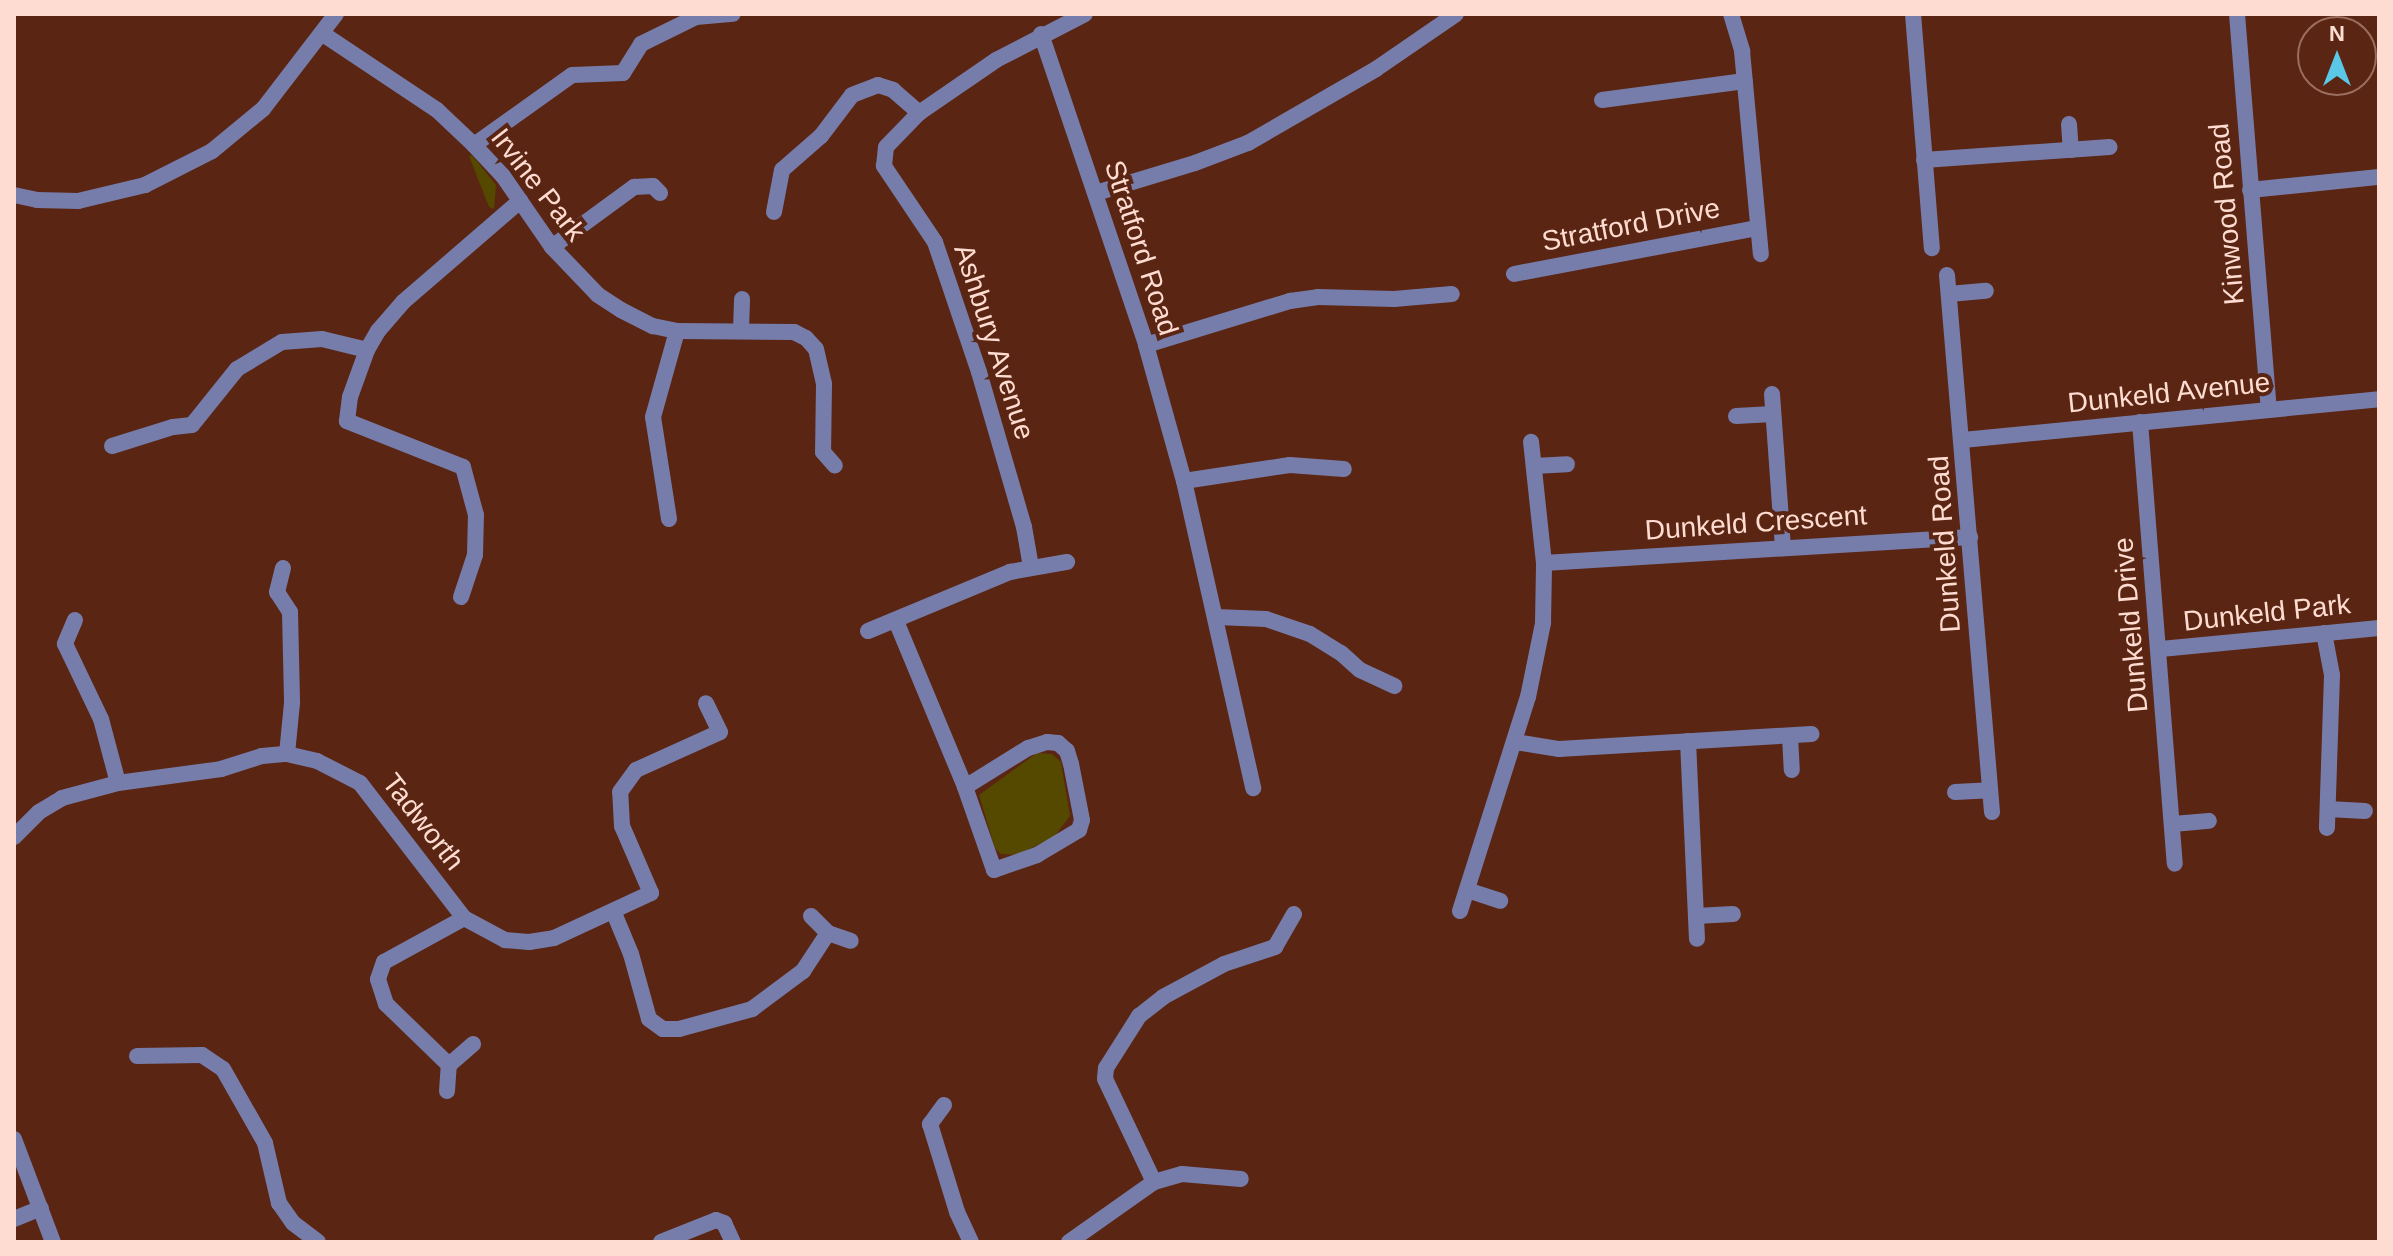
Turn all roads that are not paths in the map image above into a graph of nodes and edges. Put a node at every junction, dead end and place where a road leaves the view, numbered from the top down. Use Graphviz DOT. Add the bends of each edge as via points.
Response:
graph roads {
  1 [pos="336,14"];
  2 [pos="733,14"];
  3 [pos="1085,14"];
  4 [pos="1456,14"];
  5 [pos="1731,14"];
  6 [pos="1913,14"];
  7 [pos="2237,14"];
  8 [pos="323,34"];
  9 [pos="1041,34"];
  10 [pos="1745,81"];
  11 [pos="1602,100"];
  12 [pos="919,113"];
  13 [pos="2069,124"];
  14 [pos="474,145"];
  15 [pos="2110,147"];
  16 [pos="2071,150"];
  17 [pos="1924,160"];
  18 [pos="2379,177"];
  19 [pos="2250,190"];
  20 [pos="660,193"];
  21 [pos="1096,193"];
  22 [pos="14,195"];
  23 [pos="520,201"];
  24 [pos="774,212"];
  25 [pos="1758,228"];
  26 [pos="552,247"];
  27 [pos="1932,248"];
  28 [pos="1761,254"];
  29 [pos="1514,274"];
  30 [pos="1947,275"];
  31 [pos="1986,291"];
  32 [pos="1452,294"];
  33 [pos="1949,294"];
  34 [pos="742,299"];
  35 [pos="741,330"];
  36 [pos="677,331"];
  37 [pos="1146,345"];
  38 [pos="367,350"];
  39 [pos="1772,394"];
  40 [pos="2379,399"];
  41 [pos="2269,409"];
  42 [pos="1773,414"];
  43 [pos="1736,416"];
  44 [pos="2140,422"];
  45 [pos="1963,440"];
  46 [pos="1531,442"];
  47 [pos="112,446"];
  48 [pos="1567,464"];
  49 [pos="835,466"];
  50 [pos="1534,466"];
  51 [pos="1344,469"];
  52 [pos="1184,481"];
  53 [pos="669,519"];
  54 [pos="1970,537"];
  55 [pos="1783,546"];
  56 [pos="1067,562"];
  57 [pos="1544,563"];
  58 [pos="1031,567"];
  59 [pos="283,568"];
  60 [pos="461,597"];
  61 [pos="1216,617"];
  62 [pos="75,620"];
  63 [pos="896,621"];
  64 [pos="2379,628"];
  65 [pos="868,631"];
  66 [pos="2324,633"];
  67 [pos="2161,649"];
  68 [pos="1395,686"];
  69 [pos="706,703"];
  70 [pos="1812,734"];
  71 [pos="1790,736"];
  72 [pos="1688,741"];
  73 [pos="1515,742"];
  74 [pos="287,754"];
  75 [pos="1792,770"];
  76 [pos="118,783"];
  77 [pos="965,787"];
  78 [pos="1253,788"];
  79 [pos="1990,790"];
  80 [pos="1955,792"];
  81 [pos="2328,809"];
  82 [pos="2365,811"];
  83 [pos="1992,812"];
  84 [pos="2209,821"];
  85 [pos="2173,824"];
  86 [pos="2327,828"];
  87 [pos="14,837"];
  88 [pos="2175,864"];
  89 [pos="1467,890"];
  90 [pos="1500,901"];
  91 [pos="1460,911"];
  92 [pos="614,913"];
  93 [pos="1294,914"];
  94 [pos="1733,914"];
  95 [pos="811,916"];
  96 [pos="1696,916"];
  97 [pos="464,918"];
  98 [pos="828,933"];
  99 [pos="1697,939"];
  100 [pos="851,941"];
  101 [pos="473,1044"];
  102 [pos="137,1056"];
  103 [pos="449,1065"];
  104 [pos="447,1091"];
  105 [pos="944,1105"];
  106 [pos="14,1139"];
  107 [pos="1241,1179"];
  108 [pos="1154,1182"];
  109 [pos="41,1208"];
  110 [pos="14,1219"];
  111 [pos="53,1242"];
  112 [pos="318,1242"];
  113 [pos="661,1242"];
  114 [pos="733,1242"];
  115 [pos="971,1242"];
  116 [pos="1069,1242"];
  1 -- 8 [label="street"];
  2 -- 14 [label="street" via="696,17 641,44 623,73 572,75"];
  3 -- 9 [label="street, Ashbury Avenue"];
  4 -- 21 [label="street" via="1376,69 1248,143"];
  5 -- 10 [label="street, Stratford Drive"];
  6 -- 17 [label="street"];
  7 -- 19 [label="street, Kinwood Road"];
  8 -- 14 [label="street, Irvine Park" via="437,110"];
  8 -- 22 [label="street" via="263,109 212,151 145,185 78,201"];
  9 -- 12 [label="street, Ashbury Avenue"];
  9 -- 21 [label="street, Stratford Road"];
  10 -- 11 [label="street"];
  10 -- 25 [label="street, Stratford Drive"];
  12 -- 24 [label="street" via="893,90 878,85 852,95 821,136 782,170"];
  12 -- 58 [label="street, Ashbury Avenue" via="886,147 884,166 935,242 983,386"];
  13 -- 16 [label="street"];
  14 -- 23 [label="street, Irvine Park"];
  15 -- 16 [label="street"];
  16 -- 17 [label="street"];
  17 -- 27 [label="street"];
  18 -- 19 [label="street"];
  19 -- 41 [label="street, Kinwood Road"];
  20 -- 26 [label="street" via="653,186 634,187"];
  21 -- 37 [label="street, Stratford Road"];
  23 -- 26 [label="street, Irvine Park"];
  23 -- 38 [label="street" via="403,302"];
  25 -- 28 [label="street, Stratford Drive"];
  25 -- 29 [label="street, Stratford Drive"];
  26 -- 36 [label="street, Irvine Park" via="598,295 653,326"];
  30 -- 33 [label="street, Dunkeld Road"];
  31 -- 33 [label="street"];
  32 -- 37 [label="street" via="1304,299"];
  33 -- 45 [label="street, Dunkeld Road"];
  34 -- 35 [label="street"];
  35 -- 36 [label="street, Irvine Park"];
  35 -- 49 [label="street, Irvine Park" via="794,332 816,349 824,384 823,452"];
  36 -- 53 [label="street" via="653,417"];
  37 -- 52 [label="street, Stratford Road"];
  38 -- 47 [label="street" via="322,339 282,342 237,369 192,425"];
  38 -- 60 [label="street" via="347,421 463,467 476,515 475,555"];
  39 -- 42 [label="street"];
  40 -- 41 [label="street, Dunkeld Avenue"];
  41 -- 44 [label="street, Dunkeld Avenue"];
  42 -- 43 [label="street"];
  42 -- 55 [label="street"];
  44 -- 45 [label="street, Dunkeld Avenue"];
  44 -- 67 [label="street, Dunkeld Drive"];
  45 -- 54 [label="street, Dunkeld Road"];
  46 -- 50 [label="street"];
  48 -- 50 [label="street"];
  50 -- 57 [label="street"];
  51 -- 52 [label="street" via="1290,465"];
  52 -- 61 [label="street, Stratford Road"];
  54 -- 55 [label="street, Dunkeld Crescent"];
  54 -- 79 [label="street, Dunkeld Road"];
  55 -- 57 [label="street, Dunkeld Crescent"];
  56 -- 58 [label="street"];
  57 -- 73 [label="street" via="1543,623"];
  58 -- 63 [label="street"];
  59 -- 74 [label="street" via="277,592 290,612"];
  61 -- 68 [label="street" via="1266,619 1310,634 1360,670"];
  61 -- 78 [label="street, Stratford Road"];
  62 -- 76 [label="street" via="65,644 101,719"];
  63 -- 65 [label="street"];
  63 -- 77 [label="street"];
  64 -- 66 [label="street, Dunkeld Park"];
  66 -- 67 [label="street, Dunkeld Park"];
  66 -- 81 [label="street" via="2332,675"];
  67 -- 85 [label="street, Dunkeld Drive"];
  69 -- 92 [label="street, Tadworth" via="720,732 636,770 620,792 622,826 651,893"];
  70 -- 71 [label="street"];
  71 -- 72 [label="street"];
  71 -- 75 [label="street"];
  72 -- 73 [label="street" via="1559,749"];
  72 -- 96 [label="street"];
  73 -- 89 [label="street"];
  74 -- 76 [label="street, Tadworth"];
  74 -- 97 [label="street, Tadworth" via="317,761 360,783"];
  76 -- 87 [label="street, Tadworth" via="62,798"];
  77 -- 77 [label="street" via="994,870 1037,855 1079,830 1082,820 1071,764 1058,743 1028,748"];
  79 -- 80 [label="street"];
  79 -- 83 [label="street, Dunkeld Road"];
  81 -- 82 [label="street"];
  81 -- 86 [label="street"];
  84 -- 85 [label="street"];
  85 -- 88 [label="street, Dunkeld Drive"];
  89 -- 90 [label="street"];
  89 -- 91 [label="street"];
  92 -- 97 [label="street, Tadworth" via="554,938 529,942 505,940"];
  92 -- 98 [label="street" via="649,1019 663,1029 752,1009 803,971"];
  93 -- 108 [label="street" via="1275,947 1224,964 1139,1016 1106,1068 1105,1079"];
  94 -- 96 [label="street"];
  95 -- 98 [label="street"];
  96 -- 99 [label="street"];
  97 -- 103 [label="street" via="384,962 378,979 386,1004"];
  98 -- 100 [label="street"];
  101 -- 103 [label="street"];
  102 -- 112 [label="street" via="202,1055 223,1069 265,1143 279,1203 293,1223"];
  103 -- 104 [label="street"];
  105 -- 115 [label="street" via="930,1124"];
  106 -- 109 [label="street"];
  107 -- 108 [label="street" via="1182,1174"];
  108 -- 116 [label="street"];
  109 -- 110 [label="street"];
  109 -- 111 [label="street"];
  113 -- 114 [label="street" via="716,1220 724,1223"];
}
